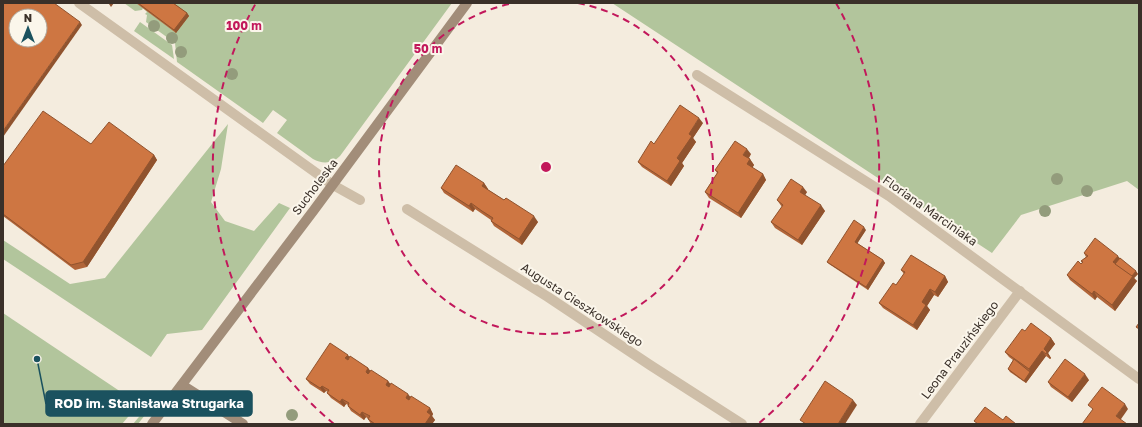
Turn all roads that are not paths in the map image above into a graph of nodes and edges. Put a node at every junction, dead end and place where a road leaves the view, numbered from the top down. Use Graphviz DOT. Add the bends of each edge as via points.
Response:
graph roads {
  1 [pos="80,3"];
  2 [pos="467,3"];
  3 [pos="697,75"];
  4 [pos="333,185"];
  5 [pos="360,200"];
  6 [pos="407,209"];
  7 [pos="1020,291"];
  8 [pos="1139,379"];
  9 [pos="182,385"];
  10 [pos="152,424"];
  11 [pos="243,424"];
  12 [pos="742,424"];
  13 [pos="920,424"];
  1 -- 4 [label="street"];
  2 -- 4 [label="street, Sucholeska"];
  3 -- 7 [label="street, Floriana Marciniaka" via="889,196"];
  4 -- 5 [label="street"];
  4 -- 9 [label="street, Sucholeska"];
  6 -- 12 [label="street, Augusta Cieszkowskiego" via="548,297"];
  7 -- 8 [label="street, Floriana Marciniaka"];
  7 -- 13 [label="street, Leona Prauzińskiego"];
  9 -- 10 [label="street, Sucholeska"];
  9 -- 11 [label="street"];
}
